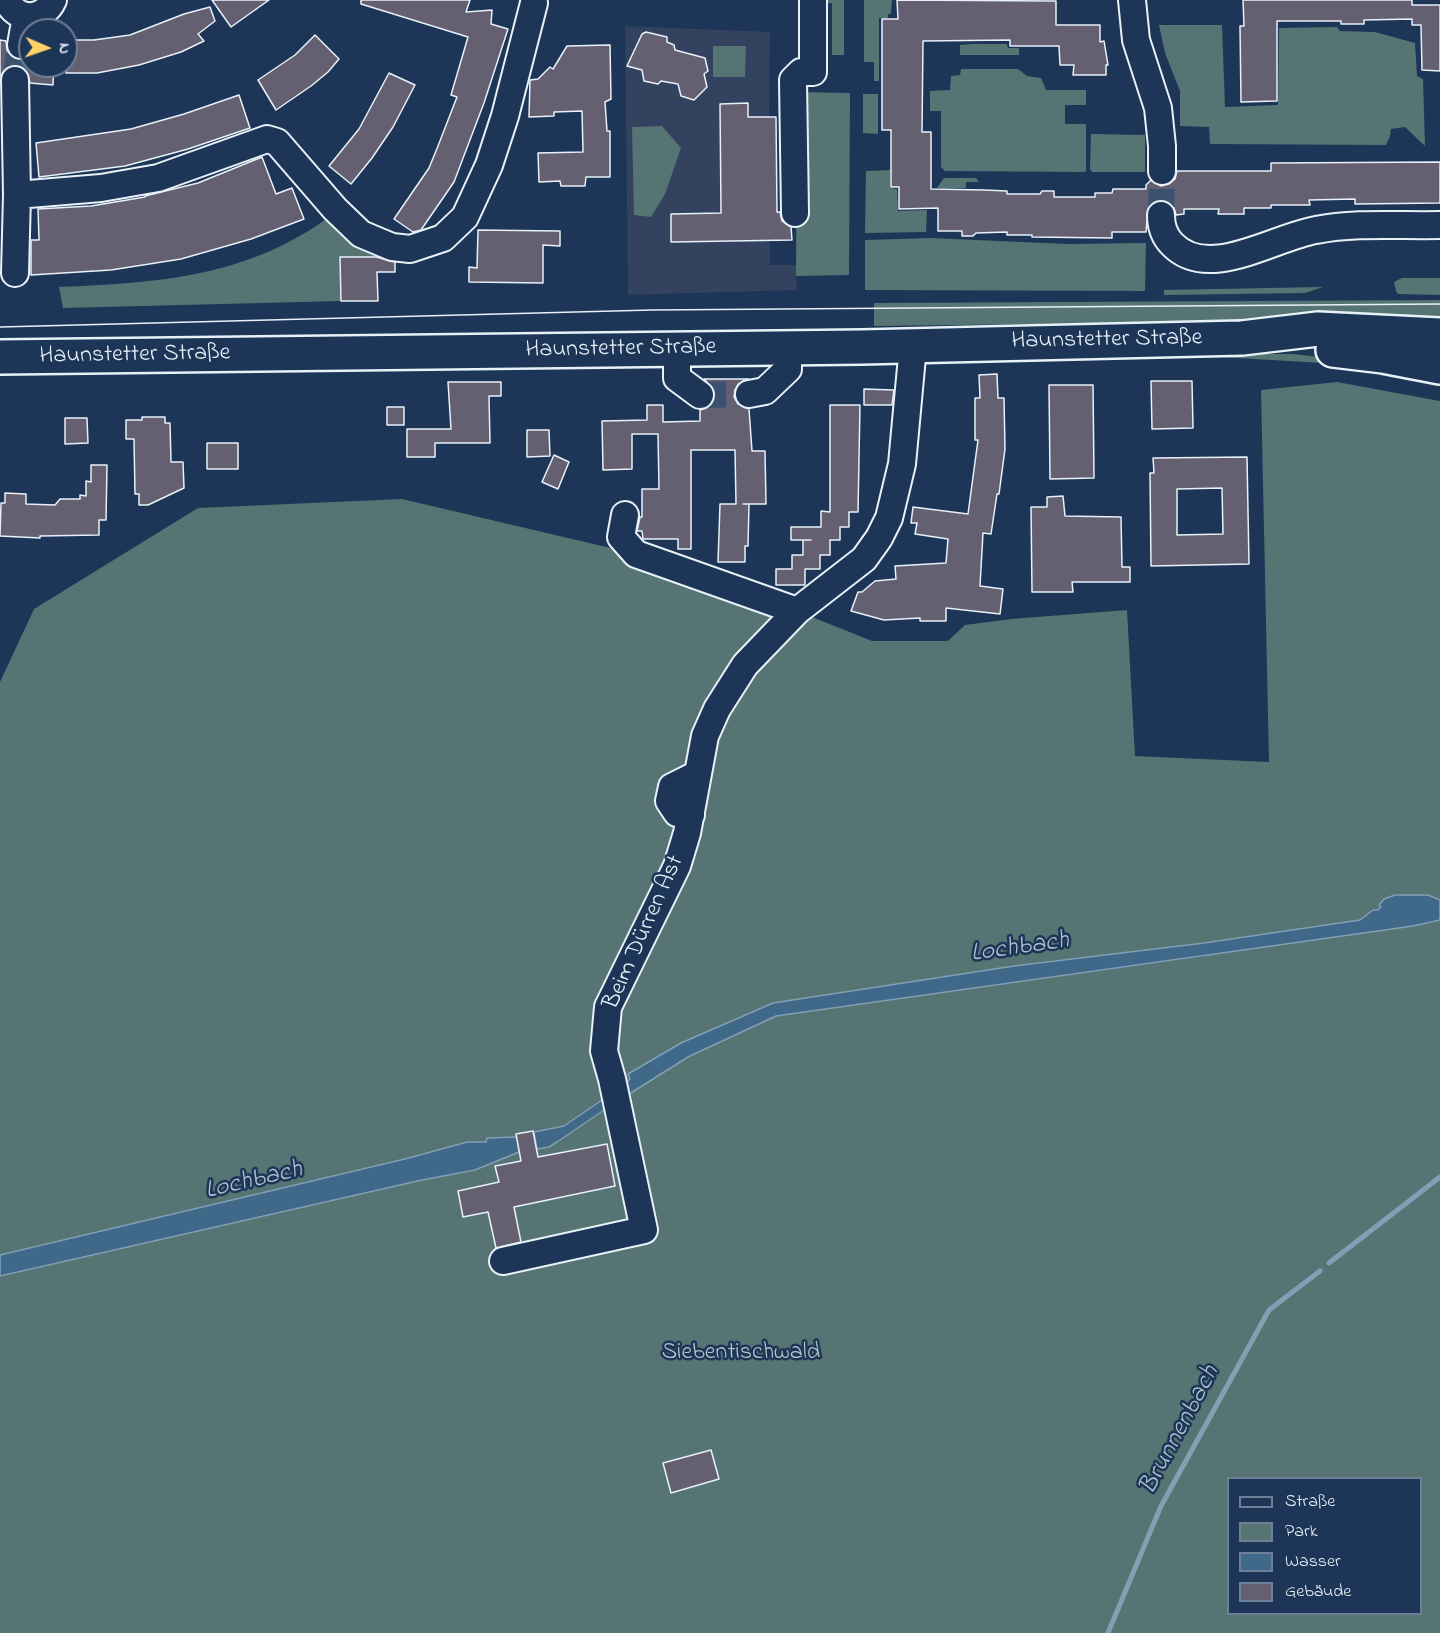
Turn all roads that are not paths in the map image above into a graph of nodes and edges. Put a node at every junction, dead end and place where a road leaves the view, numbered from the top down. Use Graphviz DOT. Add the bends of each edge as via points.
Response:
graph roads {
  1 [pos="52,0"];
  2 [pos="813,0"];
  3 [pos="1132,0"];
  4 [pos="538,1"];
  5 [pos="17,8"];
  6 [pos="15,80"];
  7 [pos="1162,171"];
  8 [pos="17,195"];
  9 [pos="795,213"];
  10 [pos="1161,215"];
  11 [pos="1440,225"];
  12 [pos="15,273"];
  13 [pos="1440,335"];
  14 [pos="1242,338"];
  15 [pos="913,346"];
  16 [pos="677,349"];
  17 [pos="789,349"];
  18 [pos="0,357"];
  19 [pos="1440,367"];
  20 [pos="749,394"];
  21 [pos="700,395"];
  22 [pos="625,515"];
  23 [pos="797,611"];
  24 [pos="503,1261"];
  1 -- 5 [label="street" via="41,14"];
  2 -- 9 [label="street" via="813,72 801,72 793,81"];
  3 -- 7 [label="street" via="1136,40 1158,108"];
  4 -- 8 [label="street" via="489,165 465,217 443,237 410,249 392,248 361,234 277,142 267,139 158,178 102,188"];
  6 -- 8 [label="street"];
  8 -- 12 [label="street"];
  10 -- 11 [label="street" via="1161,225 1179,252 1202,258 1228,257 1315,230"];
  13 -- 14 [label="main road, Haunstetter Straße" via="1318,329"];
  14 -- 15 [label="main road, Haunstetter Straße"];
  14 -- 19 [label="main road, Haunstetter Straße"];
  15 -- 17 [label="main road, Haunstetter Straße"];
  15 -- 23 [label="street, Beim Dürren Ast" via="902,464 889,518 864,559"];
  16 -- 17 [label="main road, Haunstetter Straße"];
  16 -- 18 [label="main road, Haunstetter Straße"];
  16 -- 21 [label="street" via="677,378"];
  17 -- 20 [label="street" via="788,369 765,391"];
  22 -- 23 [label="street" via="621,537 636,554"];
  23 -- 24 [label="street, Beim Dürren Ast" via="745,665 717,709 705,736 677,866 608,1007 604,1051 644,1230"];
}
